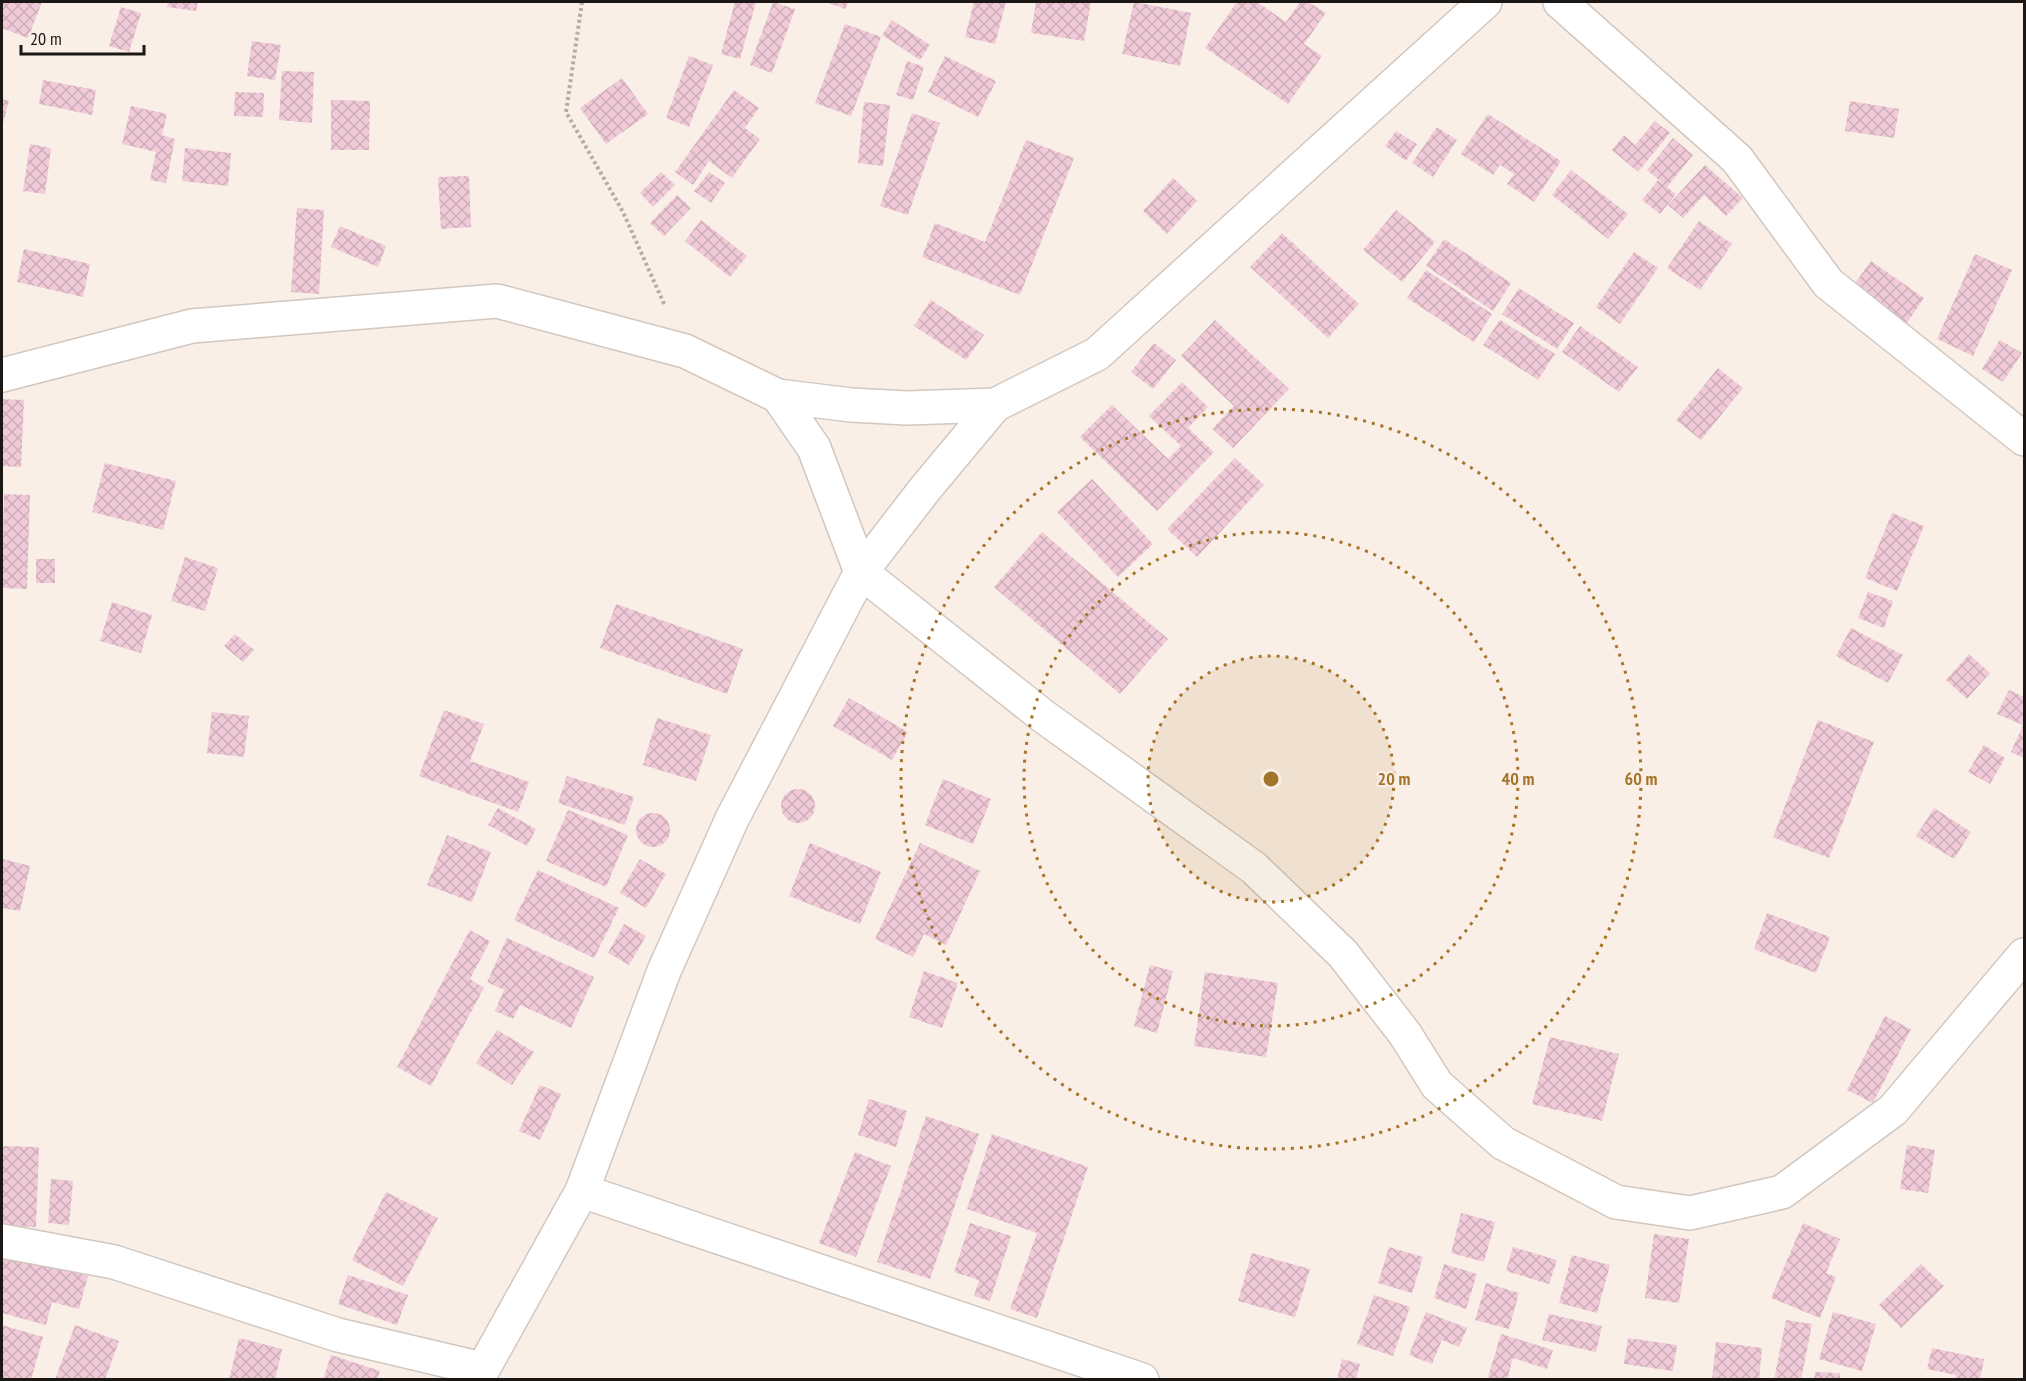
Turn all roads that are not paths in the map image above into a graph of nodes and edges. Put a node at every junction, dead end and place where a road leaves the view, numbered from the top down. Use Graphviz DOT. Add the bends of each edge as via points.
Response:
graph roads {
  1 [pos="1485,2"];
  2 [pos="1560,2"];
  3 [pos="2,375"];
  4 [pos="778,396"];
  5 [pos="995,405"];
  6 [pos="2025,439"];
  7 [pos="861,572"];
  8 [pos="2025,955"];
  9 [pos="582,1191"];
  10 [pos="2,1241"];
  11 [pos="479,1374"];
  12 [pos="1142,1380"];
  1 -- 5 [label="street" via="1096,354"];
  2 -- 6 [label="street" via="1737,159 1828,283"];
  3 -- 4 [label="street" via="192,326 497,301 685,351"];
  4 -- 5 [label="street" via="907,408"];
  4 -- 7 [label="street" via="814,448"];
  5 -- 7 [label="street"];
  7 -- 8 [label="street" via="1043,716 1254,868 1343,954 1405,1034 1437,1085 1503,1143 1616,1202 1690,1213 1782,1192 1893,1110"];
  7 -- 9 [label="street" via="732,819 664,970"];
  9 -- 11 [label="street"];
  9 -- 12 [label="street"];
  10 -- 11 [label="street" via="114,1262 338,1335"];
}
